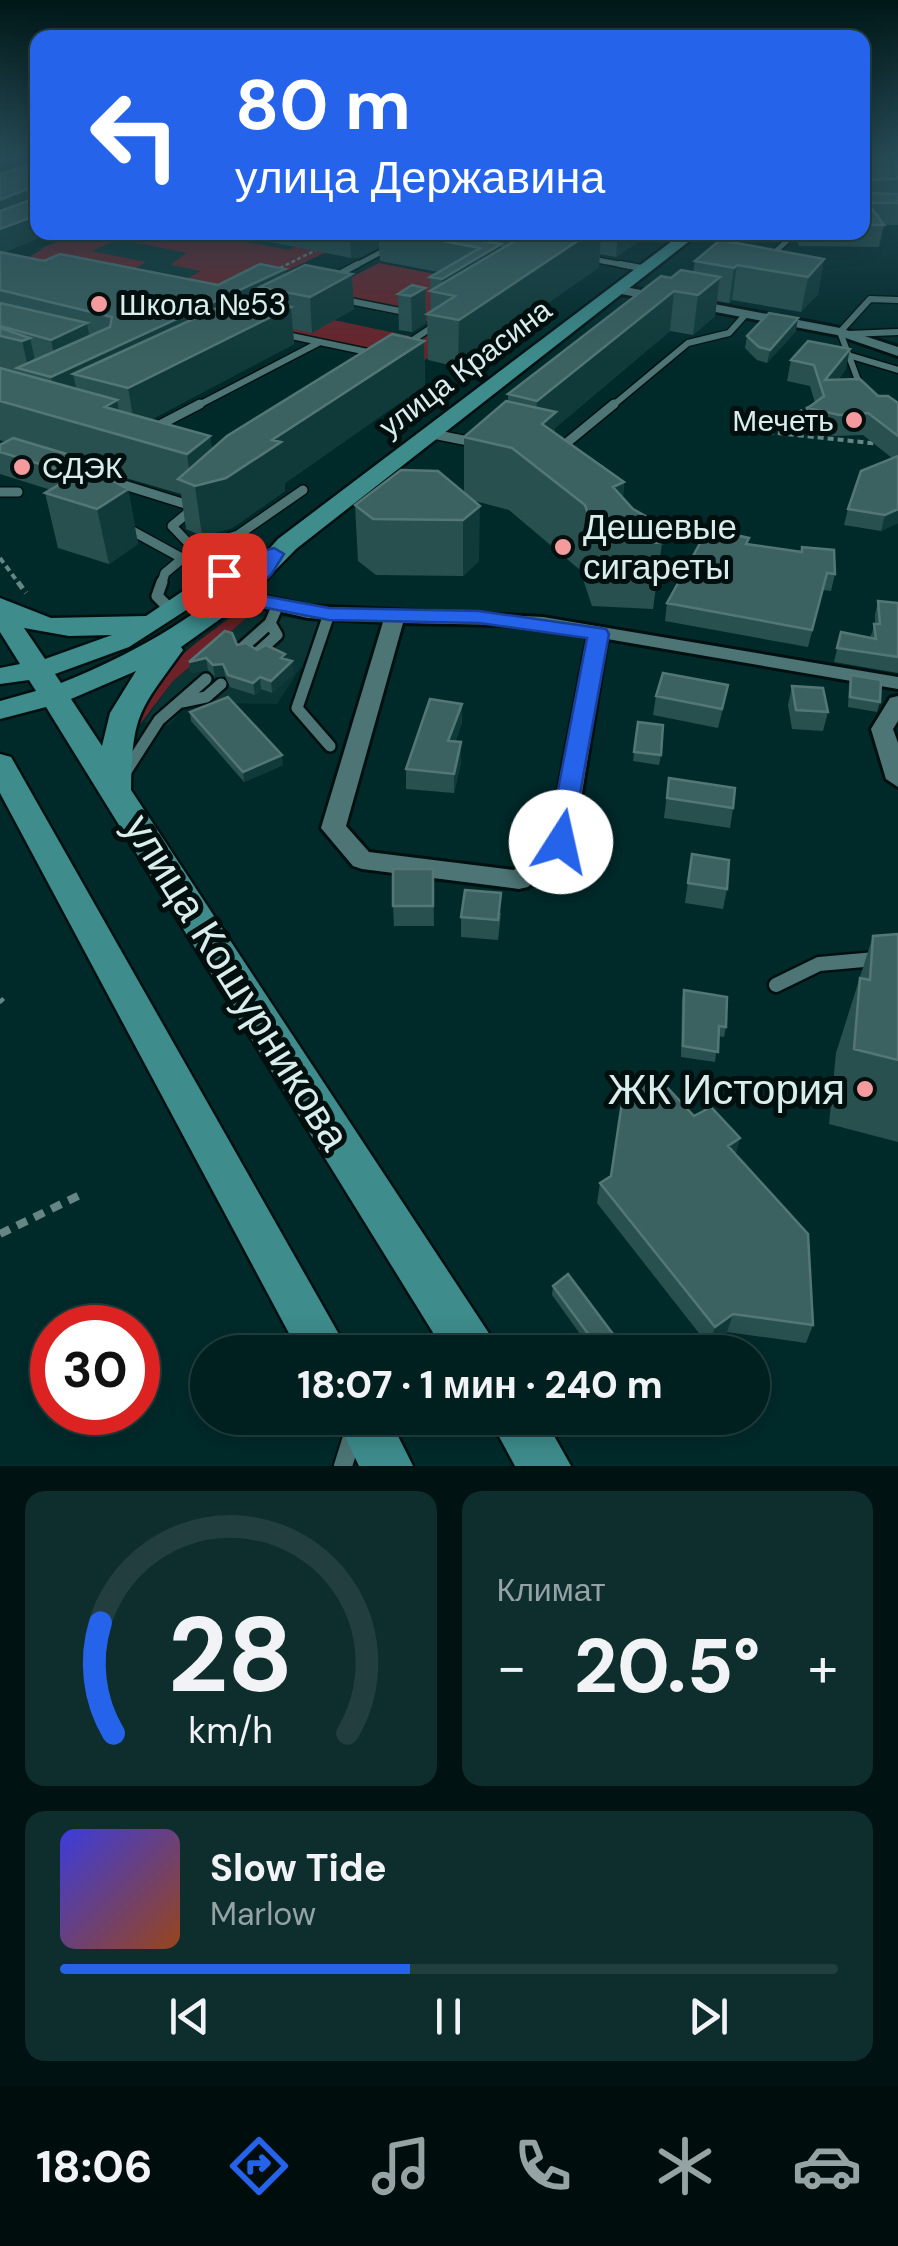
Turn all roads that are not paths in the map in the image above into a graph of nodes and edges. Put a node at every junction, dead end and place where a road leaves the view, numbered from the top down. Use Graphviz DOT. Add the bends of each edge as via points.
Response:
graph roads {
  1 [pos="404,240"];
  2 [pos="684,240"];
  3 [pos="785,240"];
  4 [pos="388,248"];
  5 [pos="407,252"];
  6 [pos="575,256"];
  7 [pos="765,262"];
  8 [pos="647,269"];
  9 [pos="322,283"];
  10 [pos="620,290"];
  11 [pos="324,296"];
  12 [pos="898,300"];
  13 [pos="746,314"];
  14 [pos="263,330"];
  15 [pos="898,332"];
  16 [pos="844,333"];
  17 [pos="320,342"];
  18 [pos="898,352"];
  19 [pos="848,355"];
  20 [pos="388,356"];
  21 [pos="371,366"];
  22 [pos="898,370"];
  23 [pos="875,402"];
  24 [pos="433,434"];
  25 [pos="155,441"];
  26 [pos="491,446"];
  27 [pos="550,457"];
  28 [pos="89,474"];
  29 [pos="303,490"];
  30 [pos="0,492"];
  31 [pos="18,492"];
  32 [pos="210,495"];
  33 [pos="195,507"];
  34 [pos="120,525"];
  35 [pos="194,549"];
  36 [pos="274,554"];
  37 [pos="180,557"];
  38 [pos="232,596"];
  39 [pos="0,609"];
  40 [pos="329,614"];
  41 [pos="273,615"];
  42 [pos="395,616"];
  43 [pos="173,620"];
  44 [pos="598,634"];
  45 [pos="242,648"];
  46 [pos="256,653"];
  47 [pos="0,676"];
  48 [pos="206,679"];
  49 [pos="898,683"];
  50 [pos="48,684"];
  51 [pos="221,684"];
  52 [pos="178,702"];
  53 [pos="898,703"];
  54 [pos="0,710"];
  55 [pos="330,746"];
  56 [pos="0,764"];
  57 [pos="898,779"];
  58 [pos="115,790"];
  59 [pos="0,809"];
  60 [pos="41,833"];
  61 [pos="898,957"];
  62 [pos="776,985"];
  63 [pos="316,1335"];
  64 [pos="462,1335"];
  65 [pos="354,1435"];
  66 [pos="370,1435"];
  67 [pos="525,1435"];
  68 [pos="343,1466"];
  69 [pos="387,1466"];
  70 [pos="545,1466"];
  1 -- 4 [label="lane"];
  2 -- 8 [label="main road, улица Красина"];
  3 -- 7 [label="lane"];
  4 -- 5 [label="lane"];
  4 -- 9 [label="lane"];
  6 -- 8 [label="lane"];
  8 -- 10 [label="main road, улица Красина"];
  10 -- 13 [label="street"];
  10 -- 24 [label="main road, улица Красина"];
  11 -- 20 [label="lane" via="444,320"];
  12 -- 16 [label="lane" via="870,299"];
  13 -- 16 [label="street"];
  13 -- 27 [label="lane" via="729,333 688,343"];
  14 -- 17 [label="lane"];
  15 -- 16 [label="lane"];
  16 -- 18 [label="street"];
  16 -- 19 [label="lane"];
  17 -- 20 [label="lane"];
  17 -- 25 [label="lane" via="138,436"];
  19 -- 22 [label="lane"];
  19 -- 23 [label="lane" via="864,394"];
  20 -- 21 [label="lane"];
  24 -- 26 [label="lane"];
  24 -- 36 [label="main road, улица Красина"];
  28 -- 33 [label="lane"];
  29 -- 35 [label="lane" via="244,533"];
  30 -- 31 [label="lane"];
  32 -- 33 [label="lane"];
  33 -- 35 [label="lane" via="172,526"];
  34 -- 37 [label="lane"];
  35 -- 37 [label="lane"];
  36 -- 38 [label="main road, улица Красина"];
  36 -- 43 [label="main road, улица Красина" via="244,562"];
  37 -- 43 [label="lane" via="157,596"];
  38 -- 41 [label="street"];
  38 -- 43 [label="main road, улица Красина"];
  39 -- 43 [label="main road" via="63,628"];
  39 -- 50 [label="main road, улица Кошурникова"];
  40 -- 41 [label="street"];
  40 -- 42 [label="street"];
  40 -- 55 [label="lane" via="297,708"];
  41 -- 45 [label="lane"];
  41 -- 46 [label="lane" via="277,634"];
  42 -- 44 [label="street" via="479,617"];
  42 -- 44 [label="street" via="333,828 362,860 519,880 561,842"];
  43 -- 50 [label="main road, улица Красина" via="133,662"];
  43 -- 58 [label="main road" via="116,733"];
  44 -- 49 [label="street"];
  47 -- 50 [label="main road"];
  48 -- 52 [label="lane"];
  50 -- 54 [label="main road"];
  50 -- 58 [label="main road, улица Кошурникова"];
  51 -- 52 [label="lane" via="206,697"];
  52 -- 58 [label="lane"];
  53 -- 57 [label="street" via="882,729"];
  56 -- 60 [label="main road"];
  58 -- 64 [label="main road, улица Кошурникова"];
  59 -- 60 [label="main road"];
  60 -- 63 [label="main road"];
  61 -- 62 [label="lane" via="818,963"];
  65 -- 68 [label="lane"];
  66 -- 69 [label="main road"];
  67 -- 70 [label="main road"];
}
